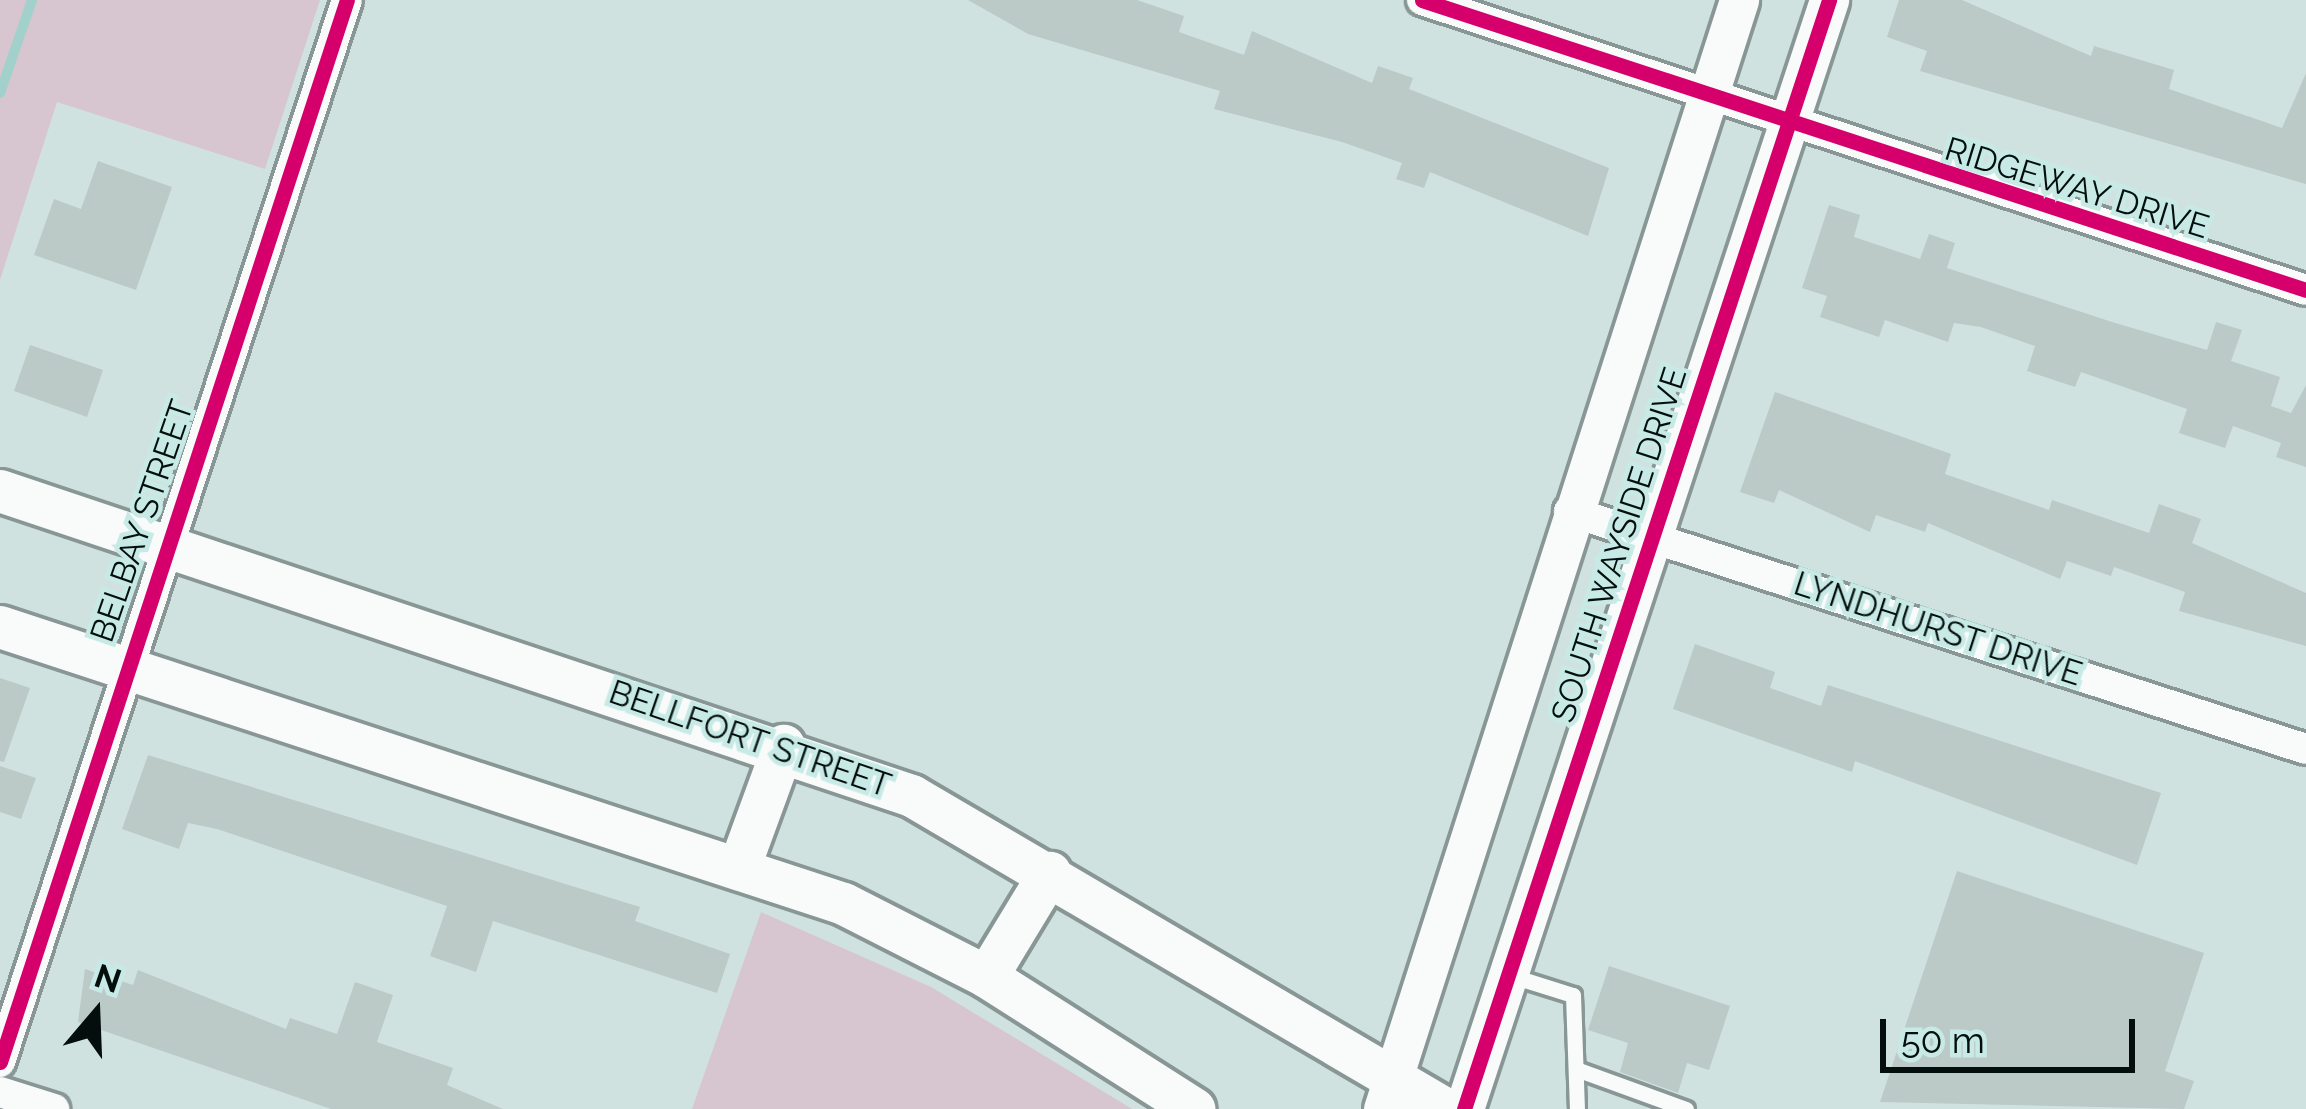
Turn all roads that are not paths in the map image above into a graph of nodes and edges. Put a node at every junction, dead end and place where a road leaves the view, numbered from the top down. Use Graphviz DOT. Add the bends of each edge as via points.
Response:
graph roads {
  1 [pos="346,0"];
  2 [pos="1423,0"];
  3 [pos="1739,0"];
  4 [pos="1829,0"];
  5 [pos="1706,100"];
  6 [pos="1788,128"];
  7 [pos="2306,290"];
  8 [pos="0,491"];
  9 [pos="1569,512"];
  10 [pos="1653,536"];
  11 [pos="166,546"];
  12 [pos="0,627"];
  13 [pos="124,667"];
  14 [pos="784,746"];
  15 [pos="2306,749"];
  16 [pos="740,866"];
  17 [pos="1050,873"];
  18 [pos="1509,975"];
  19 [pos="987,977"];
  20 [pos="0,1062"];
  21 [pos="1576,1069"];
  22 [pos="1389,1090"];
  23 [pos="0,1092"];
  24 [pos="54,1109"];
  25 [pos="1193,1109"];
  26 [pos="1445,1109"];
  27 [pos="1465,1109"];
  28 [pos="1577,1109"];
  29 [pos="1686,1109"];
  1 -- 11 [label="street, BELBAY STREET"];
  2 -- 5 [label="street, RIDGEWAY DRIVE"];
  3 -- 5 [label="street, SOUTH WAYSIDE DRIVE"];
  4 -- 6 [label="street, SOUTH WAYSIDE DRIVE"];
  5 -- 6 [label="street, RIDGEWAY DRIVE"];
  5 -- 9 [label="street, SOUTH WAYSIDE DRIVE"];
  6 -- 7 [label="street, RIDGEWAY DRIVE"];
  6 -- 10 [label="street, SOUTH WAYSIDE DRIVE"];
  8 -- 11 [label="main road, BELLFORT STREET"];
  9 -- 10 [label="street, LYNDHURST DRIVE"];
  9 -- 22 [label="street, SOUTH WAYSIDE DRIVE"];
  10 -- 15 [label="street, LYNDHURST DRIVE"];
  10 -- 18 [label="street, SOUTH WAYSIDE DRIVE"];
  11 -- 13 [label="street, BELBAY STREET"];
  11 -- 14 [label="main road, BELLFORT STREET"];
  12 -- 13 [label="main road"];
  13 -- 16 [label="main road"];
  13 -- 20 [label="street, BELBAY STREET"];
  14 -- 16 [label="main road"];
  14 -- 17 [label="main road, BELLFORT STREET" via="912,796"];
  16 -- 19 [label="main road"];
  17 -- 19 [label="main road"];
  17 -- 22 [label="main road, BELLFORT STREET"];
  18 -- 21 [label="lane" via="1574,995"];
  18 -- 27 [label="street, SOUTH WAYSIDE DRIVE"];
  19 -- 25 [label="main road"];
  21 -- 28 [label="lane"];
  21 -- 29 [label="lane"];
  22 -- 26 [label="main road, BELLFORT STREET"];
  23 -- 24 [label="street"];
}
